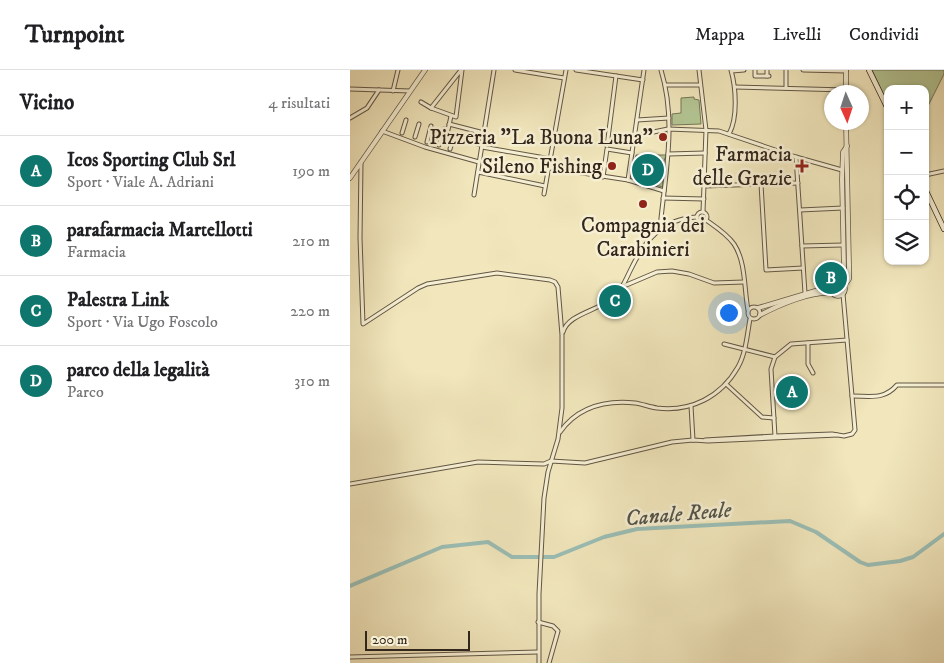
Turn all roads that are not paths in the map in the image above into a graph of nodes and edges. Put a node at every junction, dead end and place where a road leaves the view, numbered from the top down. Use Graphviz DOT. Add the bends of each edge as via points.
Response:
graph roads {
  1 [pos="398,70"];
  2 [pos="425,70"];
  3 [pos="462,70"];
  4 [pos="494,70"];
  5 [pos="515,70"];
  6 [pos="544,70"];
  7 [pos="566,70"];
  8 [pos="576,70"];
  9 [pos="644,70"];
  10 [pos="661,70"];
  11 [pos="699,70"];
  12 [pos="732,70"];
  13 [pos="744,70"];
  14 [pos="755,70"];
  15 [pos="767,70"];
  16 [pos="786,70"];
  17 [pos="803,70"];
  18 [pos="846,70"];
  19 [pos="869,70"];
  20 [pos="525,71"];
  21 [pos="543,75"];
  22 [pos="616,76"];
  23 [pos="564,78"];
  24 [pos="643,80"];
  25 [pos="665,85"];
  26 [pos="700,85"];
  27 [pos="846,85"];
  28 [pos="735,87"];
  29 [pos="786,88"];
  30 [pos="350,89"];
  31 [pos="379,90"];
  32 [pos="393,90"];
  33 [pos="824,90"];
  34 [pos="410,91"];
  35 [pos="884,101"];
  36 [pos="422,102"];
  37 [pos="431,108"];
  38 [pos="451,116"];
  39 [pos="350,118"];
  40 [pos="669,118"];
  41 [pos="406,120"];
  42 [pos="637,120"];
  43 [pos="419,124"];
  44 [pos="449,124"];
  45 [pos="431,126"];
  46 [pos="668,129"];
  47 [pos="706,130"];
  48 [pos="846,130"];
  49 [pos="382,131"];
  50 [pos="402,133"];
  51 [pos="484,133"];
  52 [pos="729,134"];
  53 [pos="634,136"];
  54 [pos="415,137"];
  55 [pos="427,142"];
  56 [pos="439,145"];
  57 [pos="482,146"];
  58 [pos="607,146"];
  59 [pos="847,146"];
  60 [pos="450,149"];
  61 [pos="632,153"];
  62 [pos="668,154"];
  63 [pos="705,154"];
  64 [pos="796,157"];
  65 [pos="551,159"];
  66 [pos="361,161"];
  67 [pos="479,162"];
  68 [pos="549,168"];
  69 [pos="842,170"];
  70 [pos="944,171"];
  71 [pos="478,172"];
  72 [pos="929,174"];
  73 [pos="351,176"];
  74 [pos="603,177"];
  75 [pos="628,180"];
  76 [pos="798,183"];
  77 [pos="761,184"];
  78 [pos="546,186"];
  79 [pos="704,186"];
  80 [pos="664,191"];
  81 [pos="544,194"];
  82 [pos="474,195"];
  83 [pos="929,197"];
  84 [pos="663,198"];
  85 [pos="704,199"];
  86 [pos="843,208"];
  87 [pos="800,210"];
  88 [pos="703,212"];
  89 [pos="697,217"];
  90 [pos="706,220"];
  91 [pos="660,229"];
  92 [pos="944,229"];
  93 [pos="844,245"];
  94 [pos="802,246"];
  95 [pos="803,268"];
  96 [pos="744,282"];
  97 [pos="837,282"];
  98 [pos="624,286"];
  99 [pos="832,286"];
  100 [pos="844,286"];
  101 [pos="805,293"];
  102 [pos="832,293"];
  103 [pos="842,294"];
  104 [pos="758,308"];
  105 [pos="748,310"];
  106 [pos="760,315"];
  107 [pos="750,319"];
  108 [pos="562,335"];
  109 [pos="848,340"];
  110 [pos="808,343"];
  111 [pos="724,344"];
  112 [pos="744,349"];
  113 [pos="775,357"];
  114 [pos="813,373"];
  115 [pos="726,384"];
  116 [pos="944,385"];
  117 [pos="852,396"];
  118 [pos="691,406"];
  119 [pos="774,418"];
  120 [pos="559,433"];
  121 [pos="837,435"];
  122 [pos="775,436"];
  123 [pos="693,440"];
  124 [pos="704,440"];
  125 [pos="551,462"];
  126 [pos="350,484"];
  127 [pos="538,622"];
  128 [pos="538,652"];
  129 [pos="350,657"];
  130 [pos="539,663"];
  131 [pos="549,663"];
  1 -- 32 [label="street"];
  2 -- 34 [label="street"];
  3 -- 37 [label="street"];
  3 -- 38 [label="street" via="456,117"];
  4 -- 51 [label="street"];
  5 -- 20 [label="street"];
  6 -- 21 [label="street"];
  7 -- 23 [label="street"];
  8 -- 22 [label="street"];
  9 -- 24 [label="street"];
  10 -- 25 [label="street"];
  11 -- 26 [label="street"];
  12 -- 13 [label="street"];
  12 -- 28 [label="street"];
  14 -- 15 [label="street" via="755,76 768,76"];
  16 -- 29 [label="street"];
  17 -- 18 [label="street"];
  18 -- 27 [label="street"];
  19 -- 35 [label="main road"];
  20 -- 21 [label="street"];
  21 -- 23 [label="street"];
  22 -- 24 [label="street"];
  22 -- 58 [label="street"];
  23 -- 65 [label="street"];
  24 -- 42 [label="street"];
  25 -- 26 [label="street"];
  25 -- 40 [label="street"];
  26 -- 47 [label="street"];
  28 -- 29 [label="street"];
  28 -- 52 [label="street" via="733,127"];
  29 -- 33 [label="street"];
  30 -- 31 [label="street"];
  31 -- 32 [label="street"];
  31 -- 39 [label="street" via="367,108"];
  32 -- 34 [label="street"];
  34 -- 49 [label="street"];
  36 -- 37 [label="street"];
  37 -- 38 [label="street"];
  38 -- 44 [label="street"];
  40 -- 42 [label="street"];
  40 -- 46 [label="street"];
  41 -- 50 [label="street"];
  42 -- 53 [label="street"];
  43 -- 54 [label="street"];
  44 -- 51 [label="street"];
  44 -- 56 [label="street"];
  45 -- 55 [label="street"];
  46 -- 47 [label="street"];
  46 -- 53 [label="street"];
  46 -- 62 [label="street"];
  47 -- 52 [label="street"];
  47 -- 63 [label="street"];
  48 -- 59 [label="street"];
  49 -- 66 [label="street"];
  49 -- 67 [label="street"];
  51 -- 57 [label="street"];
  52 -- 64 [label="street"];
  53 -- 61 [label="street"];
  57 -- 60 [label="street" via="453,138"];
  57 -- 65 [label="street"];
  57 -- 67 [label="street"];
  59 -- 69 [label="street" via="843,152"];
  59 -- 100 [label="street" via="849,278"];
  61 -- 74 [label="street" via="607,149"];
  61 -- 75 [label="street"];
  62 -- 63 [label="street"];
  62 -- 80 [label="street"];
  63 -- 79 [label="street"];
  64 -- 69 [label="street"];
  64 -- 76 [label="street"];
  65 -- 68 [label="street"];
  66 -- 73 [label="street"];
  66 -- 108 [label="street" via="363,324 427,284 497,273 555,282"];
  67 -- 71 [label="street"];
  68 -- 74 [label="street"];
  68 -- 78 [label="street"];
  69 -- 86 [label="street"];
  70 -- 72 [label="street"];
  71 -- 78 [label="street"];
  71 -- 82 [label="street"];
  74 -- 75 [label="street"];
  75 -- 80 [label="street"];
  76 -- 77 [label="street"];
  76 -- 87 [label="street"];
  77 -- 79 [label="street"];
  77 -- 95 [label="street" via="766,270"];
  78 -- 81 [label="street"];
  79 -- 85 [label="street"];
  80 -- 84 [label="street"];
  83 -- 92 [label="main road"];
  84 -- 85 [label="street"];
  84 -- 91 [label="street"];
  85 -- 88 [label="street"];
  86 -- 87 [label="street"];
  86 -- 93 [label="street"];
  87 -- 94 [label="street"];
  88 -- 89 [label="street"];
  88 -- 90 [label="street"];
  89 -- 90 [label="street" via="700,222"];
  89 -- 91 [label="street" via="677,220"];
  90 -- 96 [label="street" via="734,244 742,263"];
  91 -- 98 [label="street" via="641,251"];
  93 -- 94 [label="street"];
  93 -- 97 [label="street" via="844,270"];
  94 -- 95 [label="street"];
  95 -- 101 [label="street"];
  96 -- 98 [label="street" via="714,283 672,271 658,272"];
  96 -- 105 [label="street"];
  97 -- 99 [label="street"];
  97 -- 100 [label="street"];
  98 -- 108 [label="street" via="600,308 571,320 564,326"];
  99 -- 101 [label="street"];
  99 -- 102 [label="street"];
  100 -- 103 [label="street"];
  101 -- 104 [label="street"];
  102 -- 103 [label="street" via="836,296"];
  102 -- 106 [label="street" via="824,292 776,306"];
  103 -- 109 [label="street"];
  104 -- 105 [label="street"];
  104 -- 106 [label="street"];
  105 -- 107 [label="street"];
  106 -- 107 [label="street" via="755,320"];
  107 -- 112 [label="street"];
  108 -- 120 [label="street"];
  109 -- 110 [label="street"];
  109 -- 117 [label="street"];
  110 -- 113 [label="street" via="791,344"];
  110 -- 114 [label="street" via="808,364"];
  111 -- 112 [label="street"];
  112 -- 113 [label="street"];
  112 -- 115 [label="street"];
  113 -- 119 [label="street" via="771,369"];
  115 -- 118 [label="street" via="714,395"];
  115 -- 119 [label="street" via="762,417"];
  116 -- 117 [label="street" via="897,385 890,393 880,396"];
  117 -- 121 [label="street" via="855,430 852,434"];
  118 -- 120 [label="street" via="671,409 609,403 580,412 568,420"];
  118 -- 123 [label="street"];
  119 -- 122 [label="street"];
  120 -- 125 [label="street"];
  121 -- 122 [label="street"];
  121 -- 124 [label="street"];
  122 -- 124 [label="street"];
  123 -- 124 [label="street"];
  123 -- 125 [label="street" via="672,442 592,462"];
  125 -- 126 [label="street" via="478,462"];
  125 -- 127 [label="street" via="544,498"];
  127 -- 128 [label="street"];
  127 -- 131 [label="street" via="553,626 558,631"];
  128 -- 129 [label="street"];
  128 -- 130 [label="street"];
}
